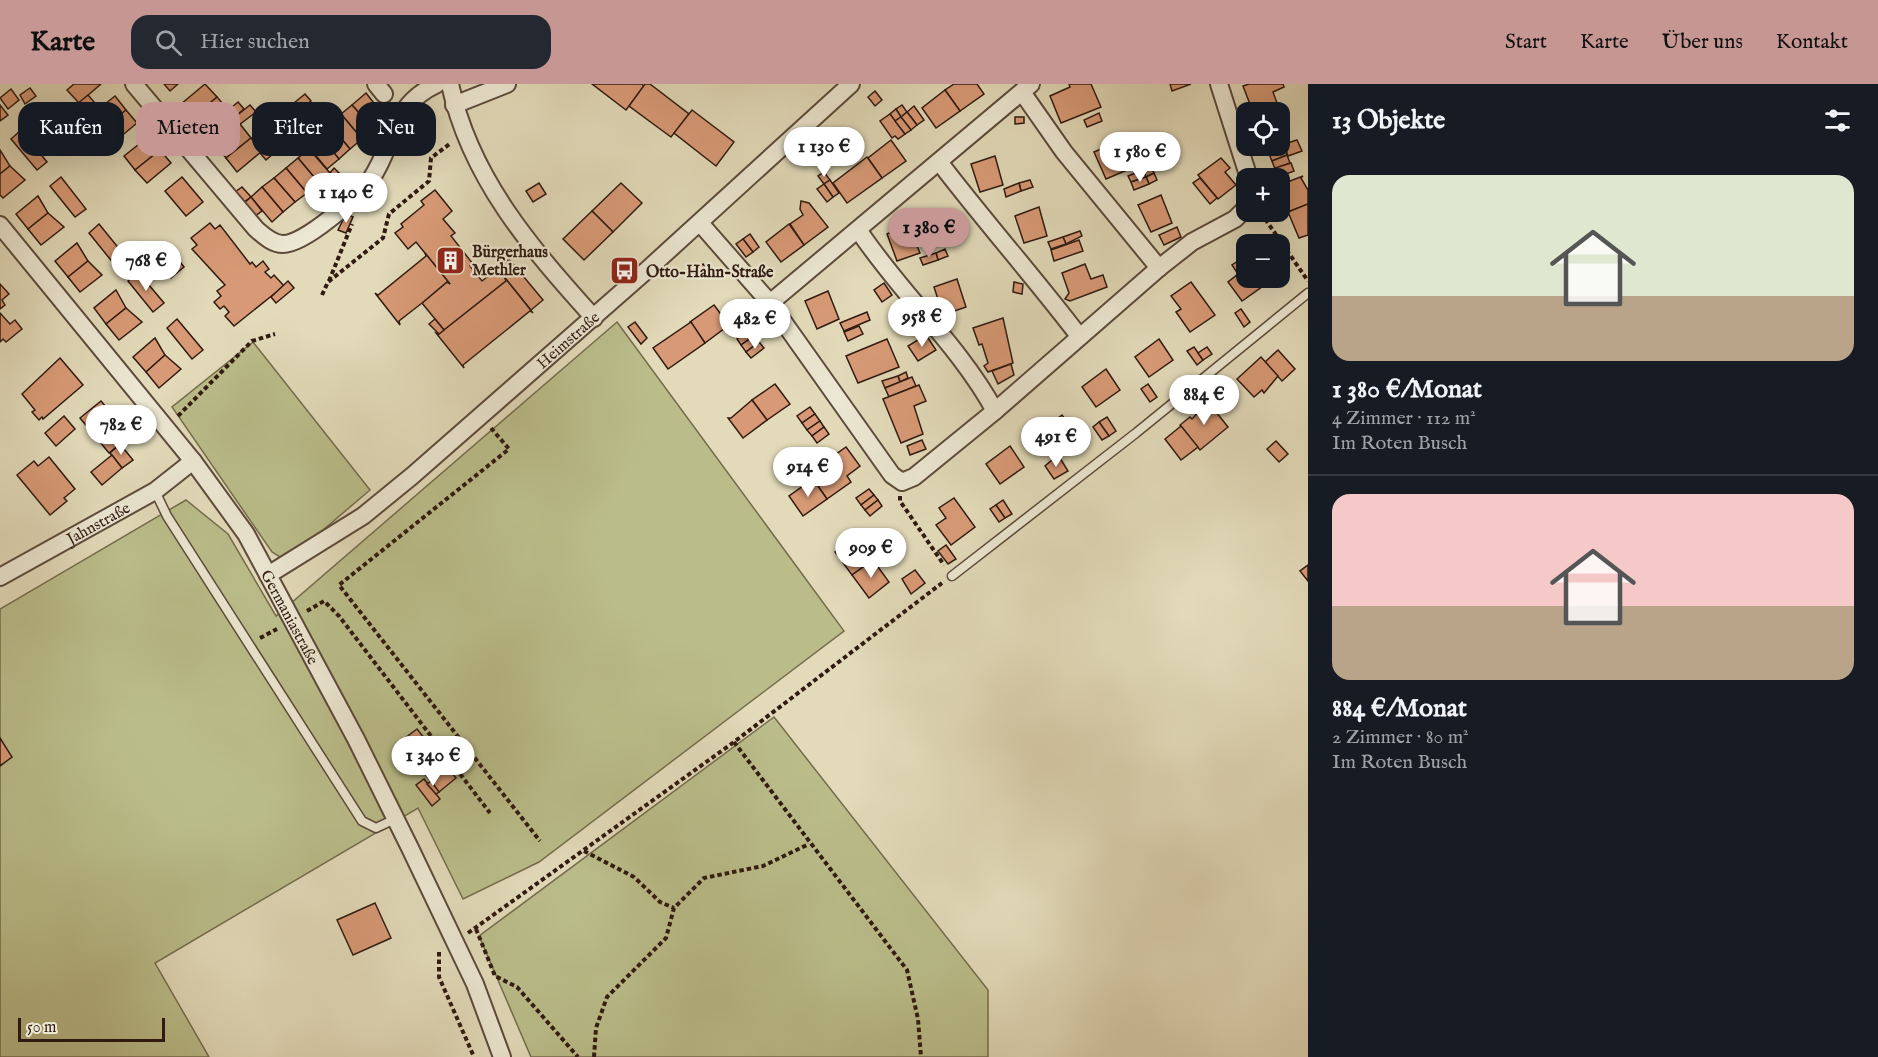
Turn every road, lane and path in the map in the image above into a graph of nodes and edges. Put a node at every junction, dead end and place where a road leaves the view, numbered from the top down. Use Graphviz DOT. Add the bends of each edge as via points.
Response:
graph roads {
  1 [pos="134,84"];
  2 [pos="437,84"];
  3 [pos="450,84"];
  4 [pos="507,84"];
  5 [pos="851,84"];
  6 [pos="1219,84"];
  7 [pos="1026,88"];
  8 [pos="454,105"];
  9 [pos="464,134"];
  10 [pos="940,163"];
  11 [pos="1247,168"];
  12 [pos="358,194"];
  13 [pos="1236,218"];
  14 [pos="1266,222"];
  15 [pos="700,223"];
  16 [pos="0,225"];
  17 [pos="859,231"];
  18 [pos="1159,268"];
  19 [pos="1308,281"];
  20 [pos="328,282"];
  21 [pos="1308,292"];
  22 [pos="322,296"];
  23 [pos="770,303"];
  24 [pos="594,318"];
  25 [pos="275,334"];
  26 [pos="1079,336"];
  27 [pos="995,411"];
  28 [pos="481,416"];
  29 [pos="164,428"];
  30 [pos="193,461"];
  31 [pos="902,482"];
  32 [pos="155,491"];
  33 [pos="268,575"];
  34 [pos="952,576"];
  35 [pos="0,577"];
  36 [pos="291,621"];
  37 [pos="249,645"];
  38 [pos="734,742"];
  39 [pos="490,813"];
  40 [pos="395,819"];
  41 [pos="540,841"];
  42 [pos="809,844"];
  43 [pos="584,851"];
  44 [pos="674,908"];
  45 [pos="476,929"];
  46 [pos="454,941"];
  47 [pos="439,951"];
  48 [pos="474,1057"];
  49 [pos="502,1057"];
  50 [pos="578,1057"];
  51 [pos="594,1057"];
  52 [pos="921,1057"];
  1 -- 12 [label="street" via="268,239 282,244 295,241"];
  2 -- 12 [label="street" via="411,99 402,111 372,178"];
  3 -- 8 [label="street"];
  4 -- 8 [label="street"];
  5 -- 15 [label="street, Heimstraße"];
  6 -- 11 [label="street"];
  7 -- 10 [label="street"];
  7 -- 18 [label="street" via="1064,152"];
  8 -- 9 [label="street"];
  9 -- 20 [label="path" via="431,158 429,181 389,214 383,238"];
  9 -- 24 [label="street" via="496,199 523,237"];
  10 -- 17 [label="street"];
  10 -- 26 [label="street"];
  12 -- 20 [label="path" via="361,205"];
  13 -- 18 [label="street" via="1192,242"];
  14 -- 19 [label="path"];
  15 -- 23 [label="street"];
  15 -- 24 [label="street, Heimstraße"];
  16 -- 29 [label="street, Germaniastraße"];
  17 -- 23 [label="street"];
  17 -- 27 [label="street" via="886,271 977,377"];
  18 -- 26 [label="street"];
  20 -- 22 [label="path"];
  21 -- 34 [label="lane"];
  23 -- 31 [label="street" via="892,475"];
  24 -- 28 [label="street, Heimstraße"];
  25 -- 29 [label="path" via="252,341"];
  26 -- 27 [label="street"];
  27 -- 31 [label="street" via="914,477"];
  28 -- 33 [label="street, Heimstraße" via="363,516"];
  28 -- 41 [label="path" via="509,449 339,585"];
  29 -- 30 [label="street, Germaniastraße"];
  30 -- 32 [label="street, Jahnstraße"];
  30 -- 33 [label="street, Germaniastraße" via="246,534"];
  31 -- 34 [label="path" via="900,501"];
  32 -- 35 [label="street, Jahnstraße"];
  32 -- 37 [label="lane"];
  33 -- 36 [label="street, Germaniastraße"];
  34 -- 38 [label="path"];
  36 -- 37 [label="path"];
  36 -- 39 [label="path" via="324,602 339,616"];
  36 -- 40 [label="street, Germaniastraße"];
  37 -- 40 [label="lane" via="362,821 375,828"];
  38 -- 42 [label="path"];
  38 -- 43 [label="path"];
  40 -- 46 [label="street, Germaniastraße"];
  42 -- 44 [label="path" via="763,866 704,878"];
  42 -- 52 [label="path" via="907,970 918,1019"];
  43 -- 44 [label="path" via="634,877 660,902"];
  43 -- 45 [label="path"];
  44 -- 51 [label="path" via="666,938 607,997 596,1028"];
  45 -- 46 [label="path"];
  45 -- 50 [label="path" via="495,976 517,987"];
  46 -- 49 [label="street, Germaniastraße"];
  47 -- 48 [label="path" via="439,977"];
}
